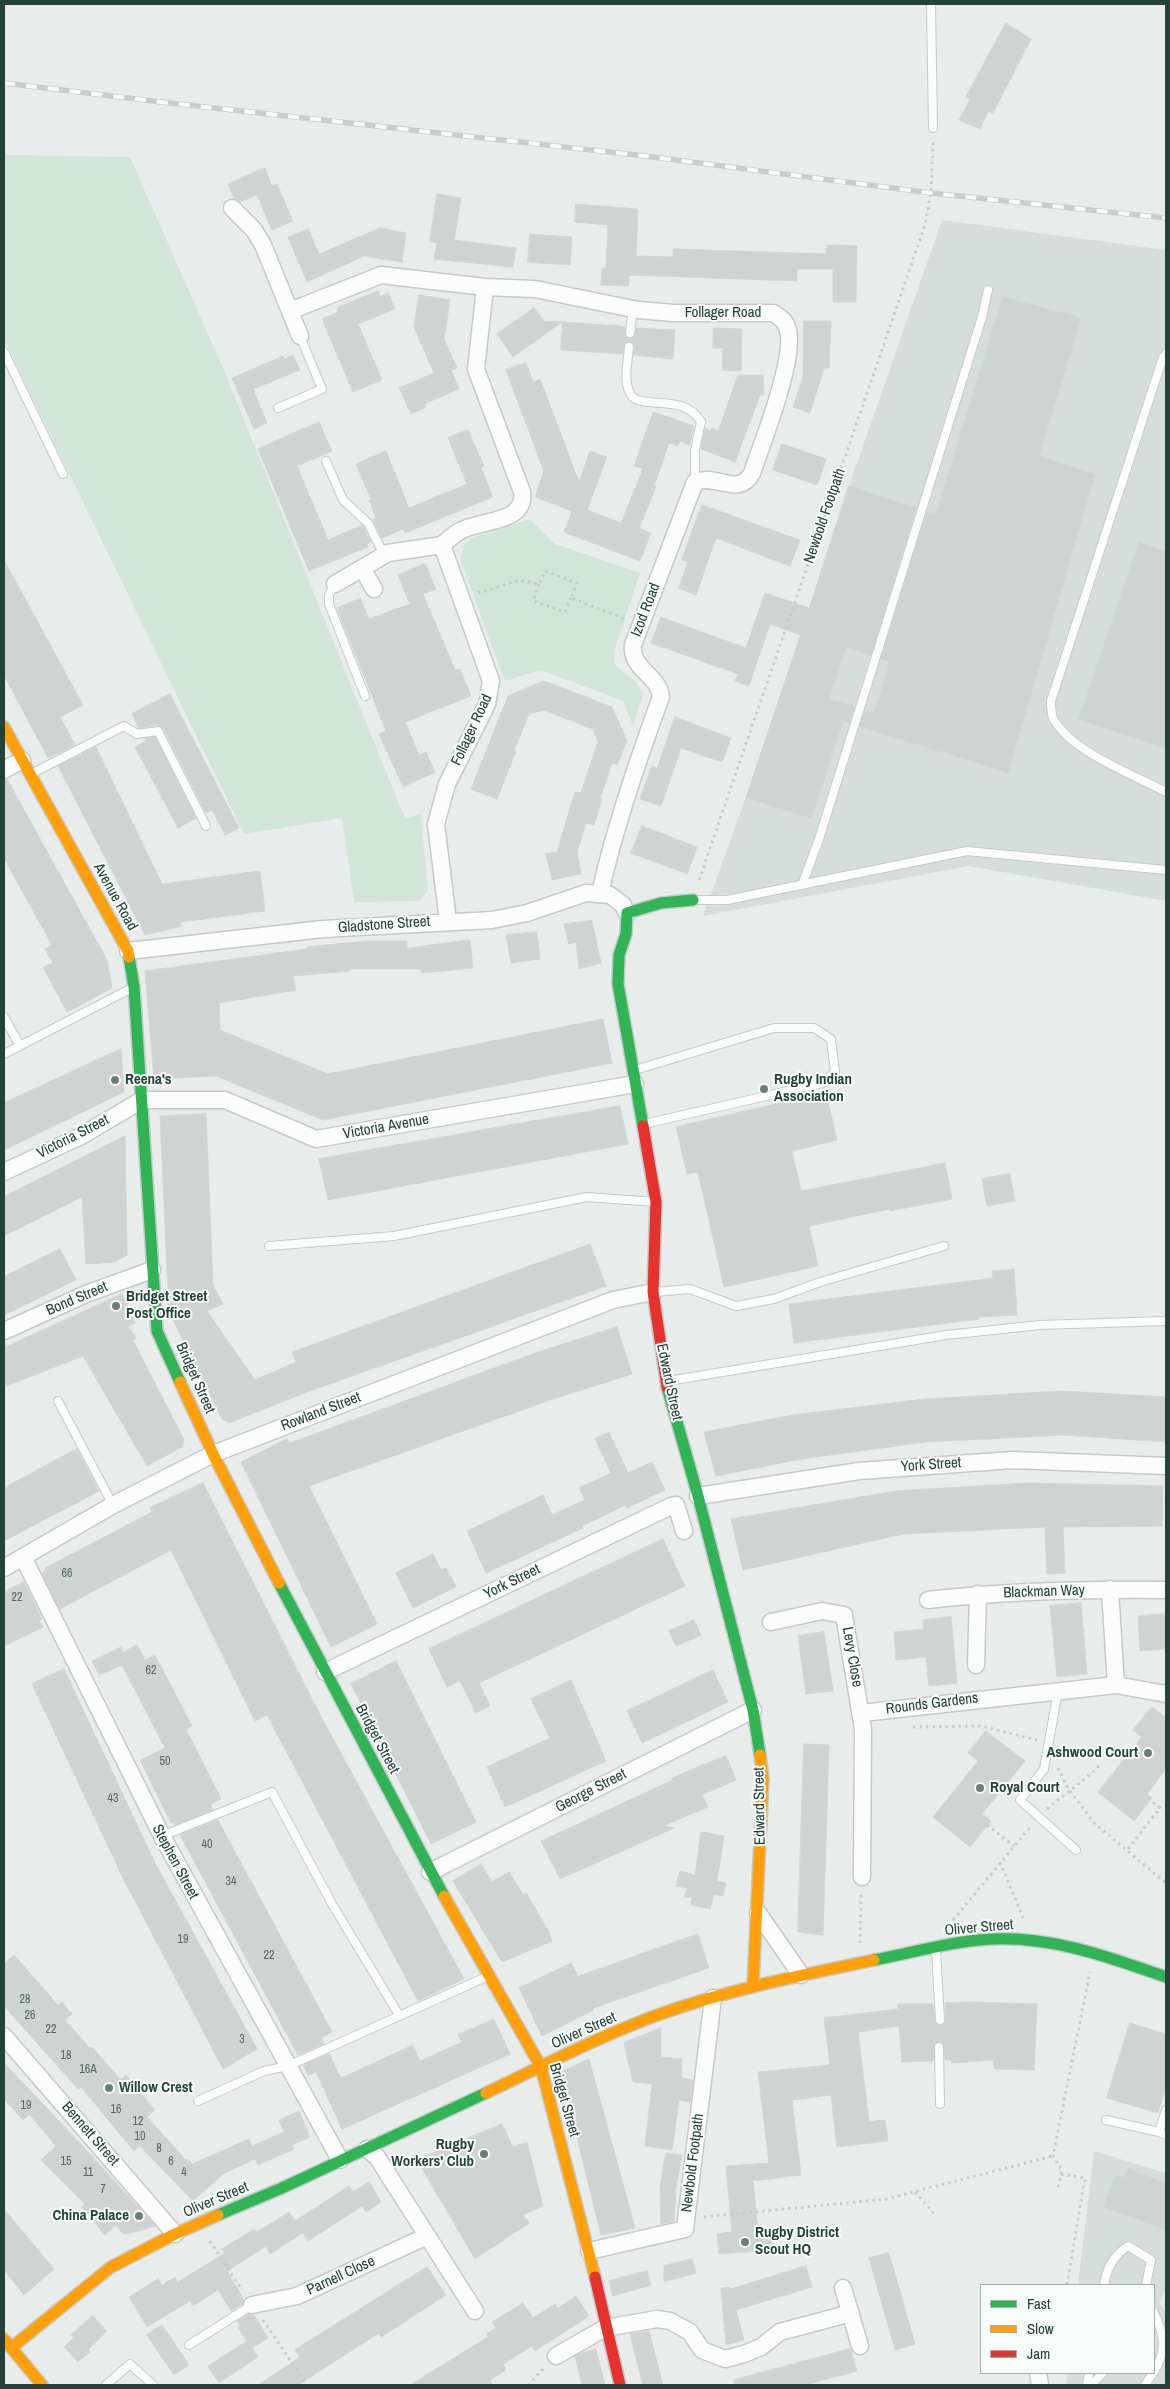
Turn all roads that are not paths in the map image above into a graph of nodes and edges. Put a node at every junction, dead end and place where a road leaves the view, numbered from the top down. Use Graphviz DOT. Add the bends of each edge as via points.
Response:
graph roads {
  1 [pos="931,4"];
  2 [pos="933,128"];
  3 [pos="232,208"];
  4 [pos="485,287"];
  5 [pos="988,290"];
  6 [pos="632,309"];
  7 [pos="290,311"];
  8 [pos="630,333"];
  9 [pos="300,336"];
  10 [pos="629,347"];
  11 [pos="4,352"];
  12 [pos="1166,354"];
  13 [pos="278,408"];
  14 [pos="326,461"];
  15 [pos="63,474"];
  16 [pos="696,482"];
  17 [pos="442,545"];
  18 [pos="384,556"];
  19 [pos="362,568"];
  20 [pos="334,584"];
  21 [pos="374,589"];
  22 [pos="365,696"];
  23 [pos="4,727"];
  24 [pos="22,760"];
  25 [pos="4,770"];
  26 [pos="30,775"];
  27 [pos="1166,792"];
  28 [pos="206,826"];
  29 [pos="1166,870"];
  30 [pos="802,885"];
  31 [pos="600,893"];
  32 [pos="693,900"];
  33 [pos="627,913"];
  34 [pos="448,921"];
  35 [pos="128,951"];
  36 [pos="134,987"];
  37 [pos="4,1017"];
  38 [pos="20,1046"];
  39 [pos="4,1054"];
  40 [pos="634,1077"];
  41 [pos="142,1100"];
  42 [pos="642,1124"];
  43 [pos="4,1172"];
  44 [pos="656,1202"];
  45 [pos="269,1246"];
  46 [pos="944,1246"];
  47 [pos="152,1270"];
  48 [pos="653,1292"];
  49 [pos="1166,1321"];
  50 [pos="4,1331"];
  51 [pos="665,1382"];
  52 [pos="58,1401"];
  53 [pos="213,1454"];
  54 [pos="1166,1466"];
  55 [pos="698,1496"];
  56 [pos="114,1505"];
  57 [pos="684,1531"];
  58 [pos="23,1557"];
  59 [pos="4,1568"];
  60 [pos="1110,1589"];
  61 [pos="1166,1590"];
  62 [pos="978,1594"];
  63 [pos="928,1600"];
  64 [pos="771,1622"];
  65 [pos="976,1665"];
  66 [pos="325,1672"];
  67 [pos="1116,1686"];
  68 [pos="1058,1691"];
  69 [pos="1166,1694"];
  70 [pos="753,1710"];
  71 [pos="862,1713"];
  72 [pos="162,1836"];
  73 [pos="1076,1850"];
  74 [pos="430,1872"];
  75 [pos="862,1878"];
  76 [pos="758,1913"];
  77 [pos="933,1948"];
  78 [pos="490,1975"];
  79 [pos="801,1975"];
  80 [pos="1166,1977"];
  81 [pos="753,1985"];
  82 [pos="713,1998"];
  83 [pos="399,2015"];
  84 [pos="940,2020"];
  85 [pos="4,2036"];
  86 [pos="939,2046"];
  87 [pos="288,2066"];
  88 [pos="541,2066"];
  89 [pos="198,2101"];
  90 [pos="940,2104"];
  91 [pos="1166,2110"];
  92 [pos="1106,2120"];
  93 [pos="1163,2134"];
  94 [pos="367,2148"];
  95 [pos="340,2160"];
  96 [pos="174,2234"];
  97 [pos="425,2237"];
  98 [pos="589,2251"];
  99 [pos="1104,2284"];
  100 [pos="1146,2284"];
  101 [pos="843,2288"];
  102 [pos="252,2305"];
  103 [pos="475,2311"];
  104 [pos="851,2313"];
  105 [pos="1155,2318"];
  106 [pos="605,2328"];
  107 [pos="8,2344"];
  108 [pos="189,2345"];
  109 [pos="860,2346"];
  110 [pos="556,2356"];
  111 [pos="1155,2370"];
  112 [pos="1102,2374"];
  113 [pos="1153,2374"];
  114 [pos="42,2385"];
  115 [pos="106,2385"];
  116 [pos="153,2385"];
  117 [pos="620,2385"];
  118 [pos="1091,2385"];
  119 [pos="1145,2385"];
  1 -- 2 [label="lane"];
  3 -- 7 [label="street" via="254,230 263,245"];
  4 -- 6 [label="street, Follager Road" via="535,289"];
  4 -- 7 [label="street, Follager Road" via="381,275"];
  4 -- 17 [label="street" via="476,369 523,501 513,514 461,530"];
  5 -- 30 [label="lane" via="914,537"];
  6 -- 8 [label="lane"];
  6 -- 16 [label="street, Follager Road" via="674,313 774,313 787,325 789,359 748,482 741,485 704,478"];
  7 -- 9 [label="street"];
  9 -- 13 [label="lane" via="322,389"];
  10 -- 16 [label="lane" via="627,381 633,398 649,403 681,405 696,413 701,422 695,450"];
  11 -- 15 [label="lane"];
  12 -- 27 [label="lane" via="1051,702 1052,718 1066,736 1090,753"];
  14 -- 18 [label="lane" via="343,500 368,524"];
  16 -- 31 [label="street, Izod Road" via="632,645 634,661 660,689 661,697 630,782"];
  17 -- 18 [label="street" via="402,549"];
  17 -- 34 [label="street, Follager Road" via="491,681 487,704 447,784 436,824"];
  18 -- 19 [label="street"];
  19 -- 20 [label="street"];
  19 -- 21 [label="street"];
  20 -- 22 [label="lane" via="329,604"];
  23 -- 24 [label="street, Avenue Road"];
  24 -- 25 [label="street"];
  24 -- 26 [label="street, Avenue Road"];
  26 -- 28 [label="lane" via="124,726 137,734 158,731"];
  26 -- 35 [label="street, Avenue Road"];
  29 -- 30 [label="lane" via="968,851"];
  30 -- 32 [label="lane" via="728,900"];
  31 -- 33 [label="street" via="617,899"];
  31 -- 34 [label="street, Gladstone Street" via="586,893 526,913 492,920"];
  32 -- 33 [label="street" via="661,903"];
  33 -- 40 [label="street, Edward Street" via="626,934 619,955 618,984"];
  34 -- 35 [label="street, Gladstone Street" via="323,929"];
  35 -- 36 [label="street, Avenue Road"];
  36 -- 38 [label="lane"];
  36 -- 41 [label="street, Avenue Road"];
  37 -- 38 [label="lane"];
  38 -- 39 [label="lane"];
  40 -- 41 [label="street, Victoria Avenue" via="316,1139 225,1100"];
  40 -- 42 [label="street, Edward Street"];
  40 -- 42 [label="lane" via="774,1028 814,1028 830,1039 835,1072 823,1083"];
  41 -- 43 [label="street, Victoria Street" via="81,1136"];
  41 -- 47 [label="street, Bridget Street"];
  42 -- 44 [label="street, Edward Street"];
  44 -- 45 [label="lane" via="587,1197 394,1236"];
  44 -- 48 [label="street, Edward Street"];
  46 -- 48 [label="lane" via="820,1282 774,1299 736,1306 690,1289"];
  47 -- 50 [label="street, Bond Street" via="86,1294"];
  47 -- 53 [label="street, Bridget Street" via="157,1331"];
  48 -- 51 [label="street, Edward Street"];
  48 -- 53 [label="street, Rowland Street" via="613,1300"];
  49 -- 51 [label="lane" via="1040,1325 946,1335"];
  51 -- 55 [label="street, Edward Street"];
  52 -- 56 [label="lane"];
  53 -- 56 [label="street, Rowland Street"];
  53 -- 66 [label="street, Bridget Street"];
  54 -- 55 [label="street, York Street" via="1013,1460 859,1470"];
  55 -- 70 [label="street, Edward Street"];
  56 -- 58 [label="street, Rowland Street"];
  57 -- 66 [label="street, York Street" via="676,1505 671,1506"];
  58 -- 59 [label="street, Rowland Street"];
  58 -- 72 [label="street, Stephen Street"];
  60 -- 61 [label="street, Blackman Way"];
  60 -- 62 [label="street, Blackman Way"];
  60 -- 67 [label="street"];
  62 -- 63 [label="street, Blackman Way"];
  62 -- 65 [label="street"];
  64 -- 71 [label="street, Levy Close" via="822,1610 844,1615"];
  66 -- 74 [label="street, Bridget Street"];
  67 -- 68 [label="street, Rounds Gardens"];
  67 -- 69 [label="street, Rounds Gardens"];
  68 -- 71 [label="street, Rounds Gardens"];
  68 -- 73 [label="lane" via="1044,1769 1020,1800"];
  70 -- 74 [label="street, George Street"];
  70 -- 76 [label="street, Edward Street" via="762,1779"];
  71 -- 75 [label="street"];
  72 -- 83 [label="lane" via="272,1792 332,1904"];
  72 -- 87 [label="street, Stephen Street"];
  74 -- 78 [label="street, Bridget Street"];
  76 -- 79 [label="street"];
  76 -- 81 [label="street, Edward Street"];
  77 -- 79 [label="street, Oliver Street"];
  77 -- 80 [label="street, Oliver Street" via="990,1939 1032,1940 1094,1952"];
  77 -- 84 [label="lane"];
  78 -- 83 [label="lane"];
  78 -- 88 [label="street, Bridget Street"];
  79 -- 81 [label="street, Oliver Street"];
  81 -- 82 [label="street, Oliver Street"];
  82 -- 88 [label="street, Oliver Street" via="656,2016"];
  82 -- 98 [label="street, Newbold Footpath" via="685,2229"];
  83 -- 87 [label="lane"];
  85 -- 96 [label="street, Bennett Street"];
  86 -- 90 [label="lane"];
  87 -- 89 [label="lane" via="264,2071"];
  87 -- 95 [label="street, Stephen Street"];
  88 -- 94 [label="street, Oliver Street"];
  88 -- 98 [label="street, Bridget Street"];
  91 -- 93 [label="lane"];
  92 -- 93 [label="lane"];
  94 -- 95 [label="street, Oliver Street"];
  94 -- 97 [label="street" via="377,2157"];
  95 -- 96 [label="street, Oliver Street"];
  96 -- 107 [label="street, Oliver Street" via="111,2267"];
  97 -- 102 [label="street, Parnell Close" via="297,2296"];
  97 -- 103 [label="street"];
  98 -- 106 [label="street, Bridget Street"];
  99 -- 100 [label="lane" via="1117,2254 1128,2246 1152,2260"];
  101 -- 104 [label="street"];
  102 -- 108 [label="lane"];
  104 -- 106 [label="street" via="780,2332 761,2347 725,2359 702,2350 690,2332 670,2321"];
  104 -- 109 [label="street"];
  105 -- 111 [label="lane" via="1162,2329 1164,2356"];
  106 -- 110 [label="street"];
  106 -- 117 [label="street, Bridget Street"];
  107 -- 114 [label="street"];
  112 -- 118 [label="lane"];
  113 -- 119 [label="lane"];
  115 -- 116 [label="lane" via="130,2364"];
}
